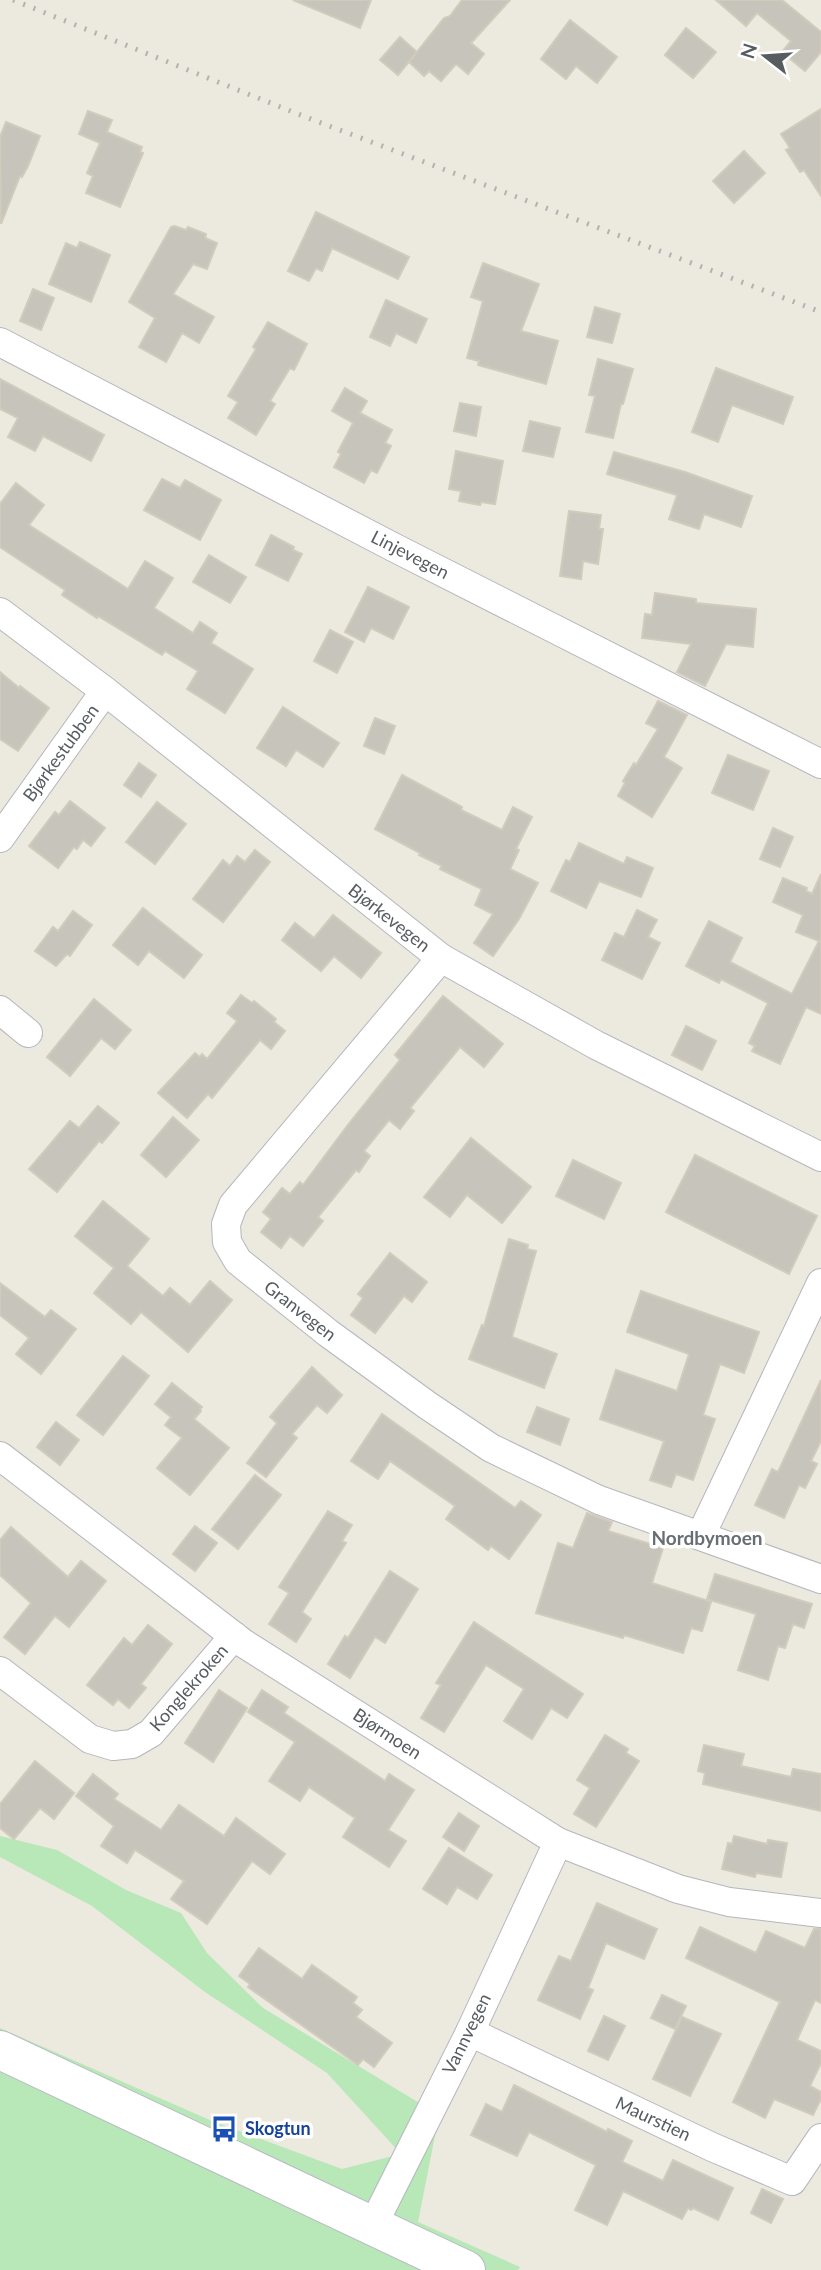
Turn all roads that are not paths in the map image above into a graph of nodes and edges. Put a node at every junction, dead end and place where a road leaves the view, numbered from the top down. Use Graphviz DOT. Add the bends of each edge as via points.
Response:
graph roads {
  1 [pos="0,342"];
  2 [pos="0,612"];
  3 [pos="105,691"];
  4 [pos="821,764"];
  5 [pos="8,809"];
  6 [pos="0,838"];
  7 [pos="440,958"];
  8 [pos="0,1010"];
  9 [pos="28,1033"];
  10 [pos="821,1157"];
  11 [pos="821,1283"];
  12 [pos="0,1457"];
  13 [pos="701,1535"];
  14 [pos="821,1579"];
  15 [pos="234,1636"];
  16 [pos="0,1671"];
  17 [pos="558,1842"];
  18 [pos="821,1913"];
  19 [pos="470,2032"];
  20 [pos="0,2050"];
  21 [pos="821,2138"];
  22 [pos="373,2225"];
  23 [pos="466,2270"];
  1 -- 4 [label="street, Linjevegen"];
  2 -- 3 [label="street, Bjørkevegen"];
  3 -- 5 [label="street, Bjørkestubben"];
  3 -- 7 [label="street, Bjørkevegen"];
  5 -- 6 [label="street, Bjørkestubben"];
  7 -- 10 [label="street, Bjørkevegen" via="587,1041"];
  7 -- 13 [label="street, Granvegen" via="233,1205 226,1224 227,1242 238,1261 328,1333 491,1448 599,1500"];
  8 -- 9 [label="street"];
  11 -- 13 [label="street"];
  12 -- 15 [label="street, Bjørmoen"];
  13 -- 14 [label="street, Granvegen"];
  15 -- 16 [label="street, Konglekroken" via="151,1734 132,1744 113,1746 90,1739"];
  15 -- 17 [label="street, Bjørmoen"];
  17 -- 18 [label="street, Bjørmoen" via="678,1889 729,1902"];
  17 -- 19 [label="street, Vannvegen"];
  19 -- 21 [label="street, Maurstien" via="792,2181"];
  19 -- 22 [label="street, Vannvegen"];
  20 -- 22 [label="main road"];
  22 -- 23 [label="main road"];
}
